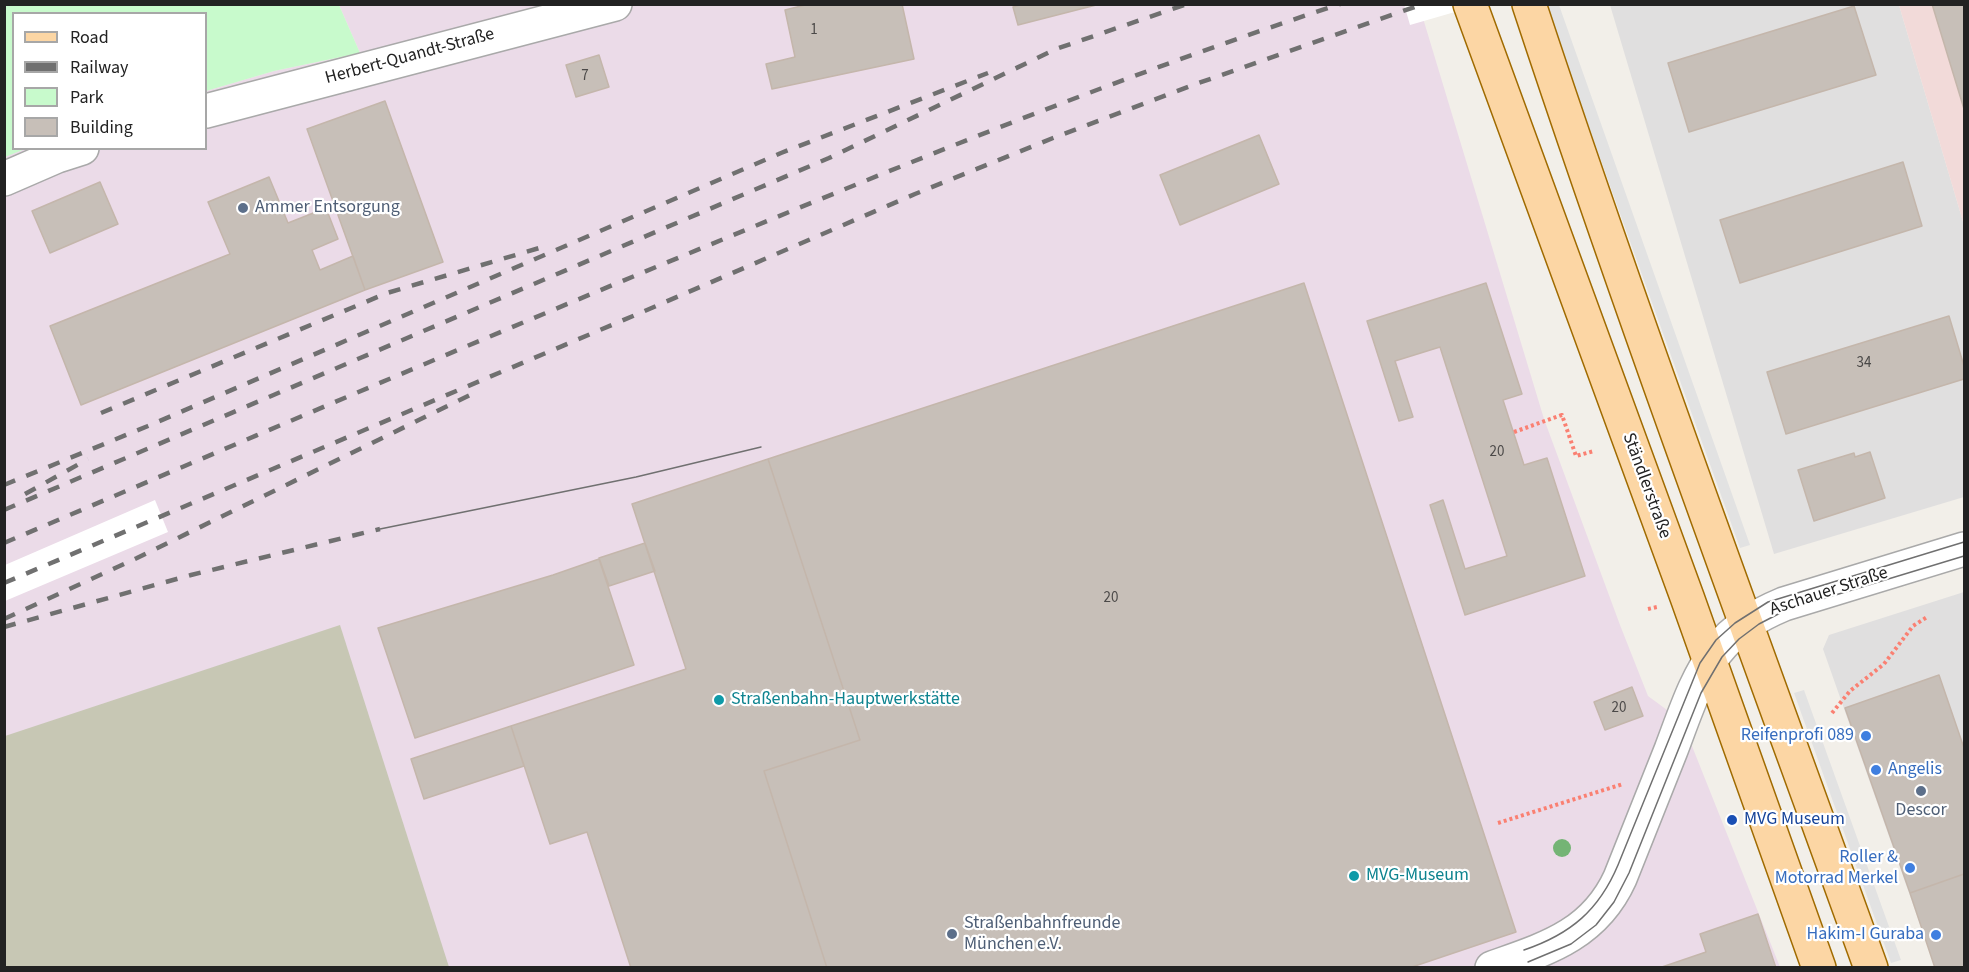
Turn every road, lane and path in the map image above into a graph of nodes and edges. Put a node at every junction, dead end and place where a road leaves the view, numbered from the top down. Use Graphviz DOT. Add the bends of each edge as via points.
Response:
graph roads {
  1 [pos="615,4"];
  2 [pos="1470,4"];
  3 [pos="1529,4"];
  4 [pos="536,14"];
  5 [pos="207,111"];
  6 [pos="76,150"];
  7 [pos="4,179"];
  8 [pos="1514,432"];
  9 [pos="1593,451"];
  10 [pos="1965,549"];
  11 [pos="1927,617"];
  12 [pos="1747,622"];
  13 [pos="1710,661"];
  14 [pos="1832,713"];
  15 [pos="1662,774"];
  16 [pos="1498,824"];
  17 [pos="1492,968"];
  18 [pos="1819,968"];
  19 [pos="1871,968"];
  1 -- 4 [label="street, Herbert-Quandt-Straße"];
  2 -- 13 [label="main road, Ständlerstraße"];
  3 -- 12 [label="main road" via="1579,156"];
  4 -- 5 [label="street, Herbert-Quandt-Straße"];
  6 -- 7 [label="street"];
  8 -- 9 [label="path" via="1562,415 1576,456"];
  10 -- 12 [label="street, Aschauer Straße" via="1784,604"];
  11 -- 14 [label="path" via="1913,626 1884,664 1850,691"];
  12 -- 13 [label="street, Aschauer Straße"];
  12 -- 19 [label="main road"];
  13 -- 15 [label="street, Aschauer Straße"];
  13 -- 18 [label="main road, Ständlerstraße"];
  15 -- 16 [label="path"];
  15 -- 17 [label="street, Aschauer Straße" via="1616,886 1599,911 1567,938"];
}
